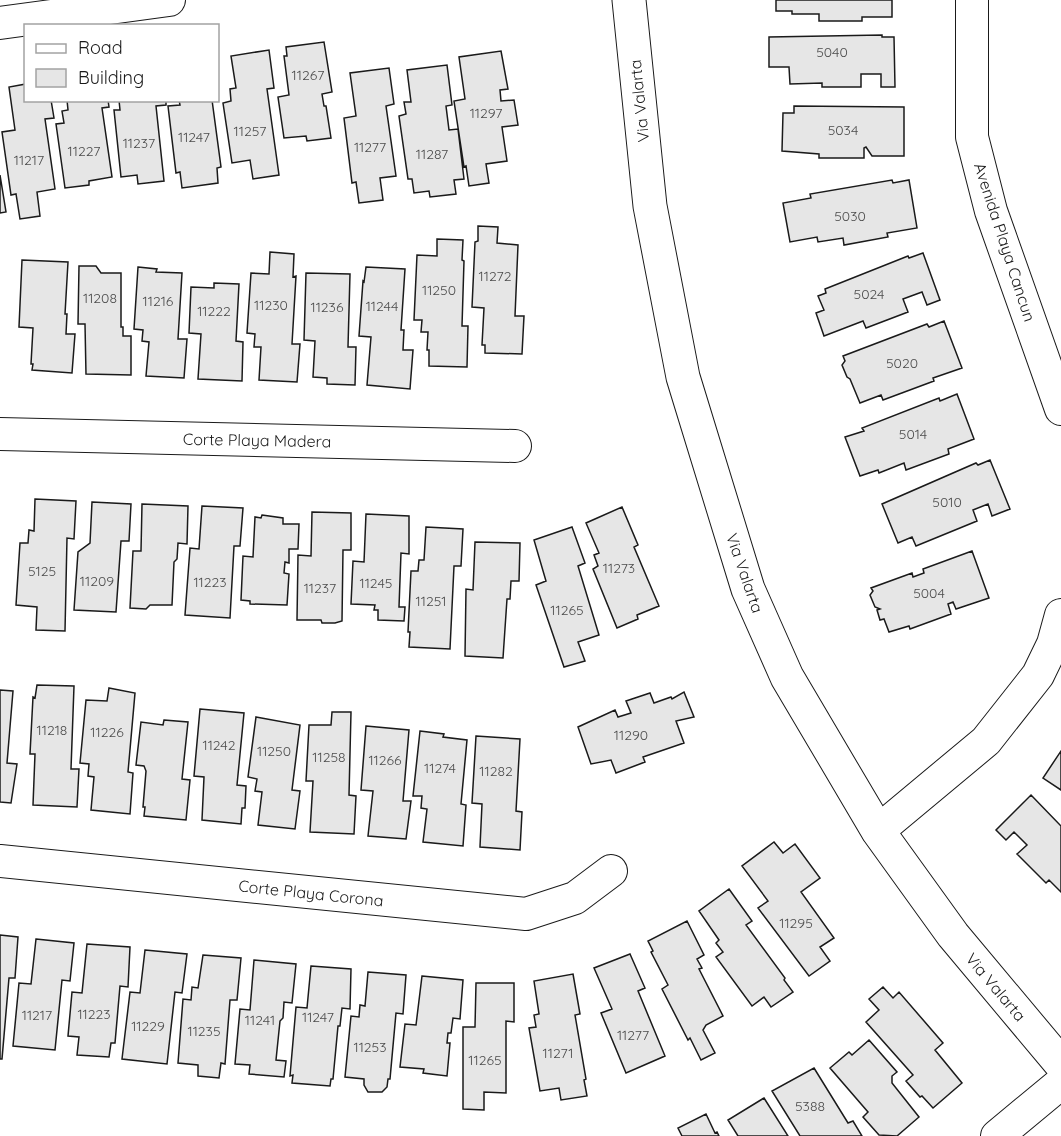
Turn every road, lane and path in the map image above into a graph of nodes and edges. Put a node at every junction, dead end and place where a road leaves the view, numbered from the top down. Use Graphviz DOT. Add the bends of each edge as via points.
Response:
graph roads {
  1 [pos="169,0"];
  2 [pos="629,0"];
  3 [pos="972,0"];
  4 [pos="0,23"];
  5 [pos="1061,409"];
  6 [pos="0,434"];
  7 [pos="514,446"];
  8 [pos="1061,615"];
  9 [pos="878,831"];
  10 [pos="0,861"];
  11 [pos="611,871"];
  12 [pos="1061,1064"];
  13 [pos="1061,1083"];
  14 [pos="997,1136"];
  1 -- 4 [label="street"];
  2 -- 9 [label="main road, Via Valarta" via="650,206 683,377 748,589 787,677"];
  3 -- 5 [label="street, Avenida Playa Cancun" via="972,137 992,211"];
  6 -- 7 [label="street, Corte Playa Madera"];
  8 -- 9 [label="street" via="1038,675 986,741"];
  9 -- 12 [label="main road, Via Valarta" via="952,935"];
  10 -- 11 [label="street, Corte Playa Corona" via="526,914 575,898"];
  13 -- 14 [label="street"];
}
